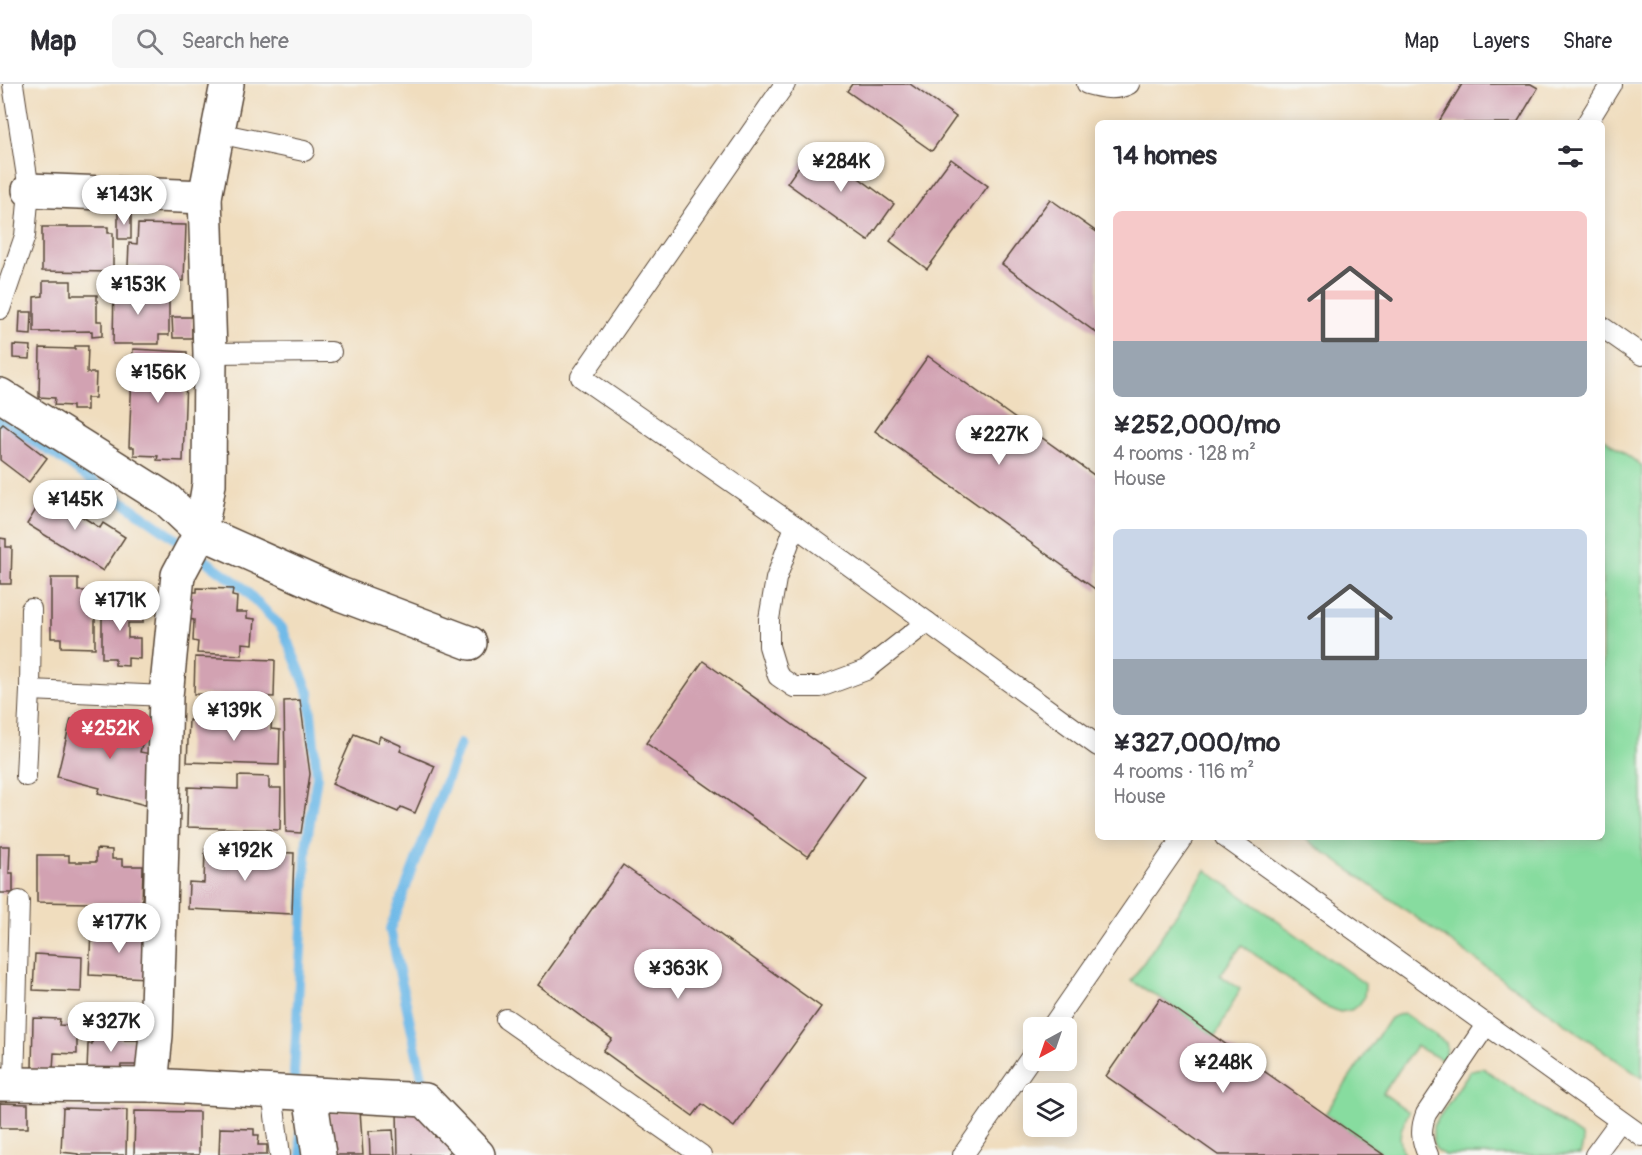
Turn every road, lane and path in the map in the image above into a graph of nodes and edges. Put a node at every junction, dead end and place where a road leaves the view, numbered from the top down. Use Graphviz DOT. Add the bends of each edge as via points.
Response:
graph roads {
  1 [pos="14,84"];
  2 [pos="227,84"];
  3 [pos="785,84"];
  4 [pos="1087,84"];
  5 [pos="1129,84"];
  6 [pos="1611,84"];
  7 [pos="1589,120"];
  8 [pos="218,133"];
  9 [pos="304,151"];
  10 [pos="28,190"];
  11 [pos="205,197"];
  12 [pos="0,309"];
  13 [pos="1605,329"];
  14 [pos="331,352"];
  15 [pos="210,353"];
  16 [pos="1642,355"];
  17 [pos="0,396"];
  18 [pos="795,526"];
  19 [pos="201,532"];
  20 [pos="31,609"];
  21 [pos="927,622"];
  22 [pos="470,643"];
  23 [pos="30,690"];
  24 [pos="166,696"];
  25 [pos="1095,744"];
  26 [pos="26,776"];
  27 [pos="1181,840"];
  28 [pos="1229,840"];
  29 [pos="19,900"];
  30 [pos="1059,1017"];
  31 [pos="506,1019"];
  32 [pos="1486,1025"];
  33 [pos="1023,1069"];
  34 [pos="7,1084"];
  35 [pos="151,1085"];
  36 [pos="272,1092"];
  37 [pos="310,1094"];
  38 [pos="1620,1121"];
  39 [pos="1642,1136"];
  40 [pos="280,1155"];
  41 [pos="319,1155"];
  42 [pos="478,1155"];
  43 [pos="701,1155"];
  44 [pos="963,1155"];
  45 [pos="1428,1155"];
  46 [pos="1595,1155"];
  1 -- 10 [label="lane"];
  2 -- 8 [label="street"];
  3 -- 18 [label="lane" via="581,377"];
  4 -- 5 [label="lane" via="1101,88"];
  6 -- 7 [label="lane"];
  8 -- 9 [label="lane"];
  8 -- 11 [label="street"];
  10 -- 11 [label="street"];
  10 -- 12 [label="lane" via="25,236"];
  11 -- 15 [label="street"];
  13 -- 16 [label="lane"];
  14 -- 15 [label="lane"];
  15 -- 19 [label="street" via="209,484"];
  17 -- 19 [label="street" via="167,500"];
  18 -- 21 [label="lane"];
  18 -- 21 [label="lane" via="776,579 769,620 769,646 778,676 794,687 820,687 866,670"];
  19 -- 22 [label="street" via="340,594"];
  19 -- 24 [label="street" via="178,575"];
  20 -- 23 [label="lane"];
  21 -- 25 [label="lane"];
  23 -- 24 [label="lane"];
  23 -- 26 [label="lane"];
  24 -- 35 [label="street"];
  27 -- 30 [label="lane"];
  28 -- 32 [label="lane"];
  29 -- 34 [label="lane"];
  31 -- 43 [label="lane"];
  32 -- 38 [label="lane"];
  32 -- 45 [label="lane" via="1426,1114 1422,1142"];
  33 -- 44 [label="lane"];
  34 -- 35 [label="street"];
  35 -- 36 [label="street"];
  36 -- 37 [label="street"];
  36 -- 40 [label="lane"];
  37 -- 41 [label="street"];
  37 -- 42 [label="street" via="426,1100"];
  38 -- 39 [label="lane"];
  38 -- 46 [label="lane"];
}
